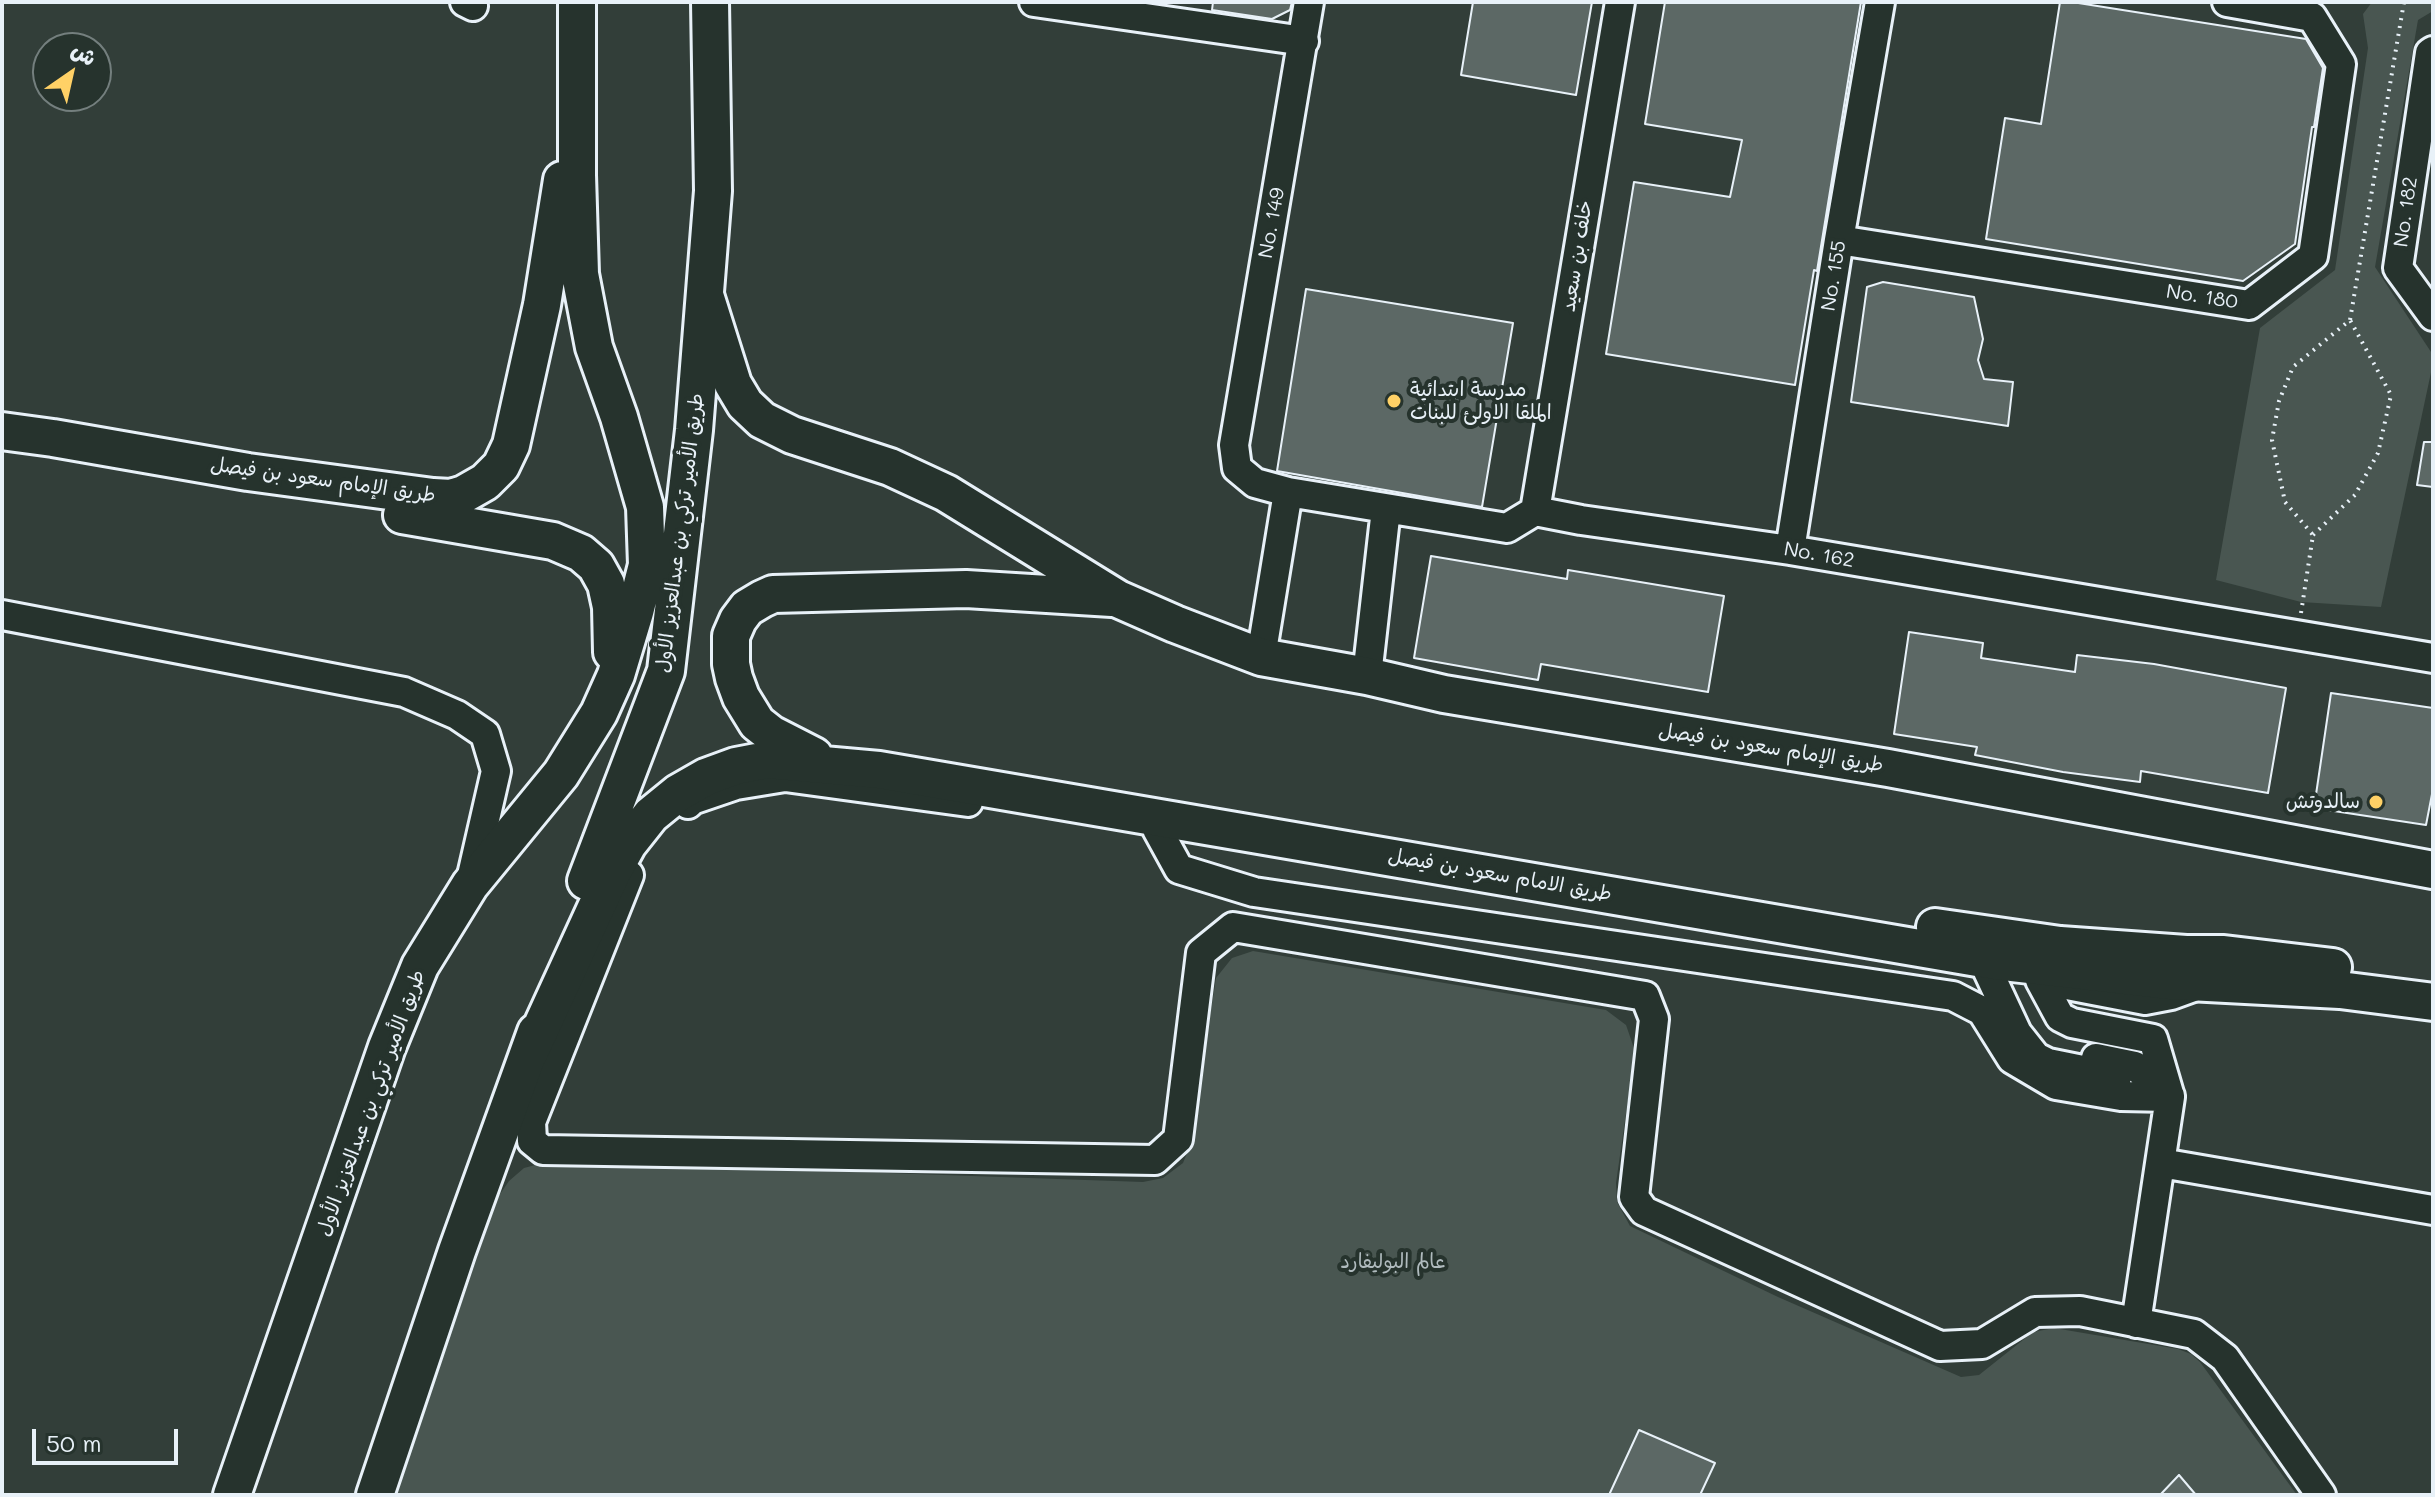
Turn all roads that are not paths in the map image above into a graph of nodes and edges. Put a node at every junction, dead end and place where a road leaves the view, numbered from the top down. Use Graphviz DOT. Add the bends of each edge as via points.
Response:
graph roads {
  1 [pos="577,2"];
  2 [pos="710,2"];
  3 [pos="1034,2"];
  4 [pos="1309,2"];
  5 [pos="1620,2"];
  6 [pos="1880,2"];
  7 [pos="2227,2"];
  8 [pos="1304,41"];
  9 [pos="2433,51"];
  10 [pos="577,100"];
  11 [pos="1839,240"];
  12 [pos="705,295"];
  13 [pos="2433,316"];
  14 [pos="2,431"];
  15 [pos="2,450"];
  16 [pos="1288,492"];
  17 [pos="1386,509"];
  18 [pos="1535,511"];
  19 [pos="1790,550"];
  20 [pos="1118,599"];
  21 [pos="2,615"];
  22 [pos="1261,657"];
  23 [pos="2433,658"];
  24 [pos="1367,676"];
  25 [pos="599,713"];
  26 [pos="830,764"];
  27 [pos="1146,821"];
  28 [pos="2433,870"];
  29 [pos="470,885"];
  30 [pos="1901,950"];
  31 [pos="2015,975"];
  32 [pos="2209,982"];
  33 [pos="2433,987"];
  34 [pos="2433,1002"];
  35 [pos="529,1054"];
  36 [pos="2170,1097"];
  37 [pos="2161,1163"];
  38 [pos="2433,1210"];
  39 [pos="2136,1323"];
  40 [pos="232,1495"];
  41 [pos="375,1495"];
  42 [pos="2321,1495"];
  1 -- 10 [label="main road, طريق الأمير تركي بن عبدالعزيز الأول"];
  2 -- 12 [label="main road, طريق الأمير تركي بن عبدالعزيز الأول" via="713,191"];
  3 -- 8 [label="street"];
  4 -- 8 [label="street, No. 149"];
  5 -- 18 [label="street, خلف بن سعيد"];
  6 -- 11 [label="street, No. 155"];
  7 -- 11 [label="street, No. 180" via="2312,17 2341,64 2313,256 2249,305"];
  8 -- 16 [label="street, No. 149" via="1234,445 1237,468 1255,483"];
  9 -- 13 [label="street, No. 182" via="2398,268"];
  10 -- 14 [label="main road, طريق الإمام سعود بن فيصل" via="522,403 511,445 485,482 451,498 433,497"];
  10 -- 25 [label="main road, طريق الأمير تركي بن عبدالعزيز الأول" via="585,310 645,507 647,565 616,675"];
  11 -- 19 [label="street, No. 155"];
  12 -- 20 [label="main road" via="733,384 762,420 946,493"];
  12 -- 35 [label="main road, طريق الأمير تركي بن عبدالعزيز الأول" via="666,671 580,898"];
  15 -- 25 [label="main road, طريق الإمام سعود بن فيصل" via="496,530 553,541 581,553 596,566 611,607 612,650"];
  16 -- 17 [label="street"];
  16 -- 22 [label="street"];
  17 -- 18 [label="street" via="1507,528"];
  17 -- 24 [label="street"];
  18 -- 19 [label="street, No. 162"];
  19 -- 23 [label="street, No. 162"];
  20 -- 22 [label="main road, طريق الإمام سعود بن فيصل"];
  20 -- 26 [label="main road" via="966,589 773,594 762,599 747,608 731,636 731,664 741,697 771,734"];
  21 -- 29 [label="street" via="404,692 457,715 485,734 496,771"];
  22 -- 24 [label="main road, طريق الإمام سعود بن فيصل"];
  24 -- 28 [label="main road, طريق الإمام سعود بن فيصل"];
  25 -- 29 [label="main road, طريق الأمير تركي بن عبدالعزيز الأول" via="561,774"];
  26 -- 27 [label="main road, طريق الامام سعود بن فيصل"];
  26 -- 35 [label="main road" via="767,760 736,766 678,793 651,815 617,864"];
  27 -- 30 [label="main road, طريق الامام سعود بن فيصل"];
  27 -- 33 [label="main road" via="1198,811 1311,825 2060,945 2224,954 2335,967"];
  27 -- 36 [label="street" via="1179,869 1254,892 1953,996 1982,1011 2012,1059 2056,1085 2121,1096"];
  27 -- 39 [label="street" via="785,777 692,800 638,850 531,1122 532,1141 543,1150 1155,1160 1178,1139 1201,953 1233,927 1645,996 1654,1019 1634,1197 1644,1211 1940,1346 1982,1344 2035,1312 2080,1311"];
  29 -- 40 [label="main road, طريق الأمير تركي بن عبدالعزيز الأول" via="420,966 387,1047"];
  30 -- 31 [label="street"];
  30 -- 32 [label="main road, طريق الامام سعود بن فيصل"];
  31 -- 32 [label="street" via="2145,1000"];
  31 -- 36 [label="street" via="2072,1023 2153,1039"];
  31 -- 36 [label="street" via="2017,1033 2036,1057 2129,1079"];
  32 -- 34 [label="main road"];
  35 -- 41 [label="main road, طريق الأمير تركي بن عبدالعزيز الأول"];
  36 -- 37 [label="street"];
  37 -- 38 [label="street"];
  37 -- 39 [label="street"];
  39 -- 42 [label="street" via="2194,1334 2225,1358"];
}
